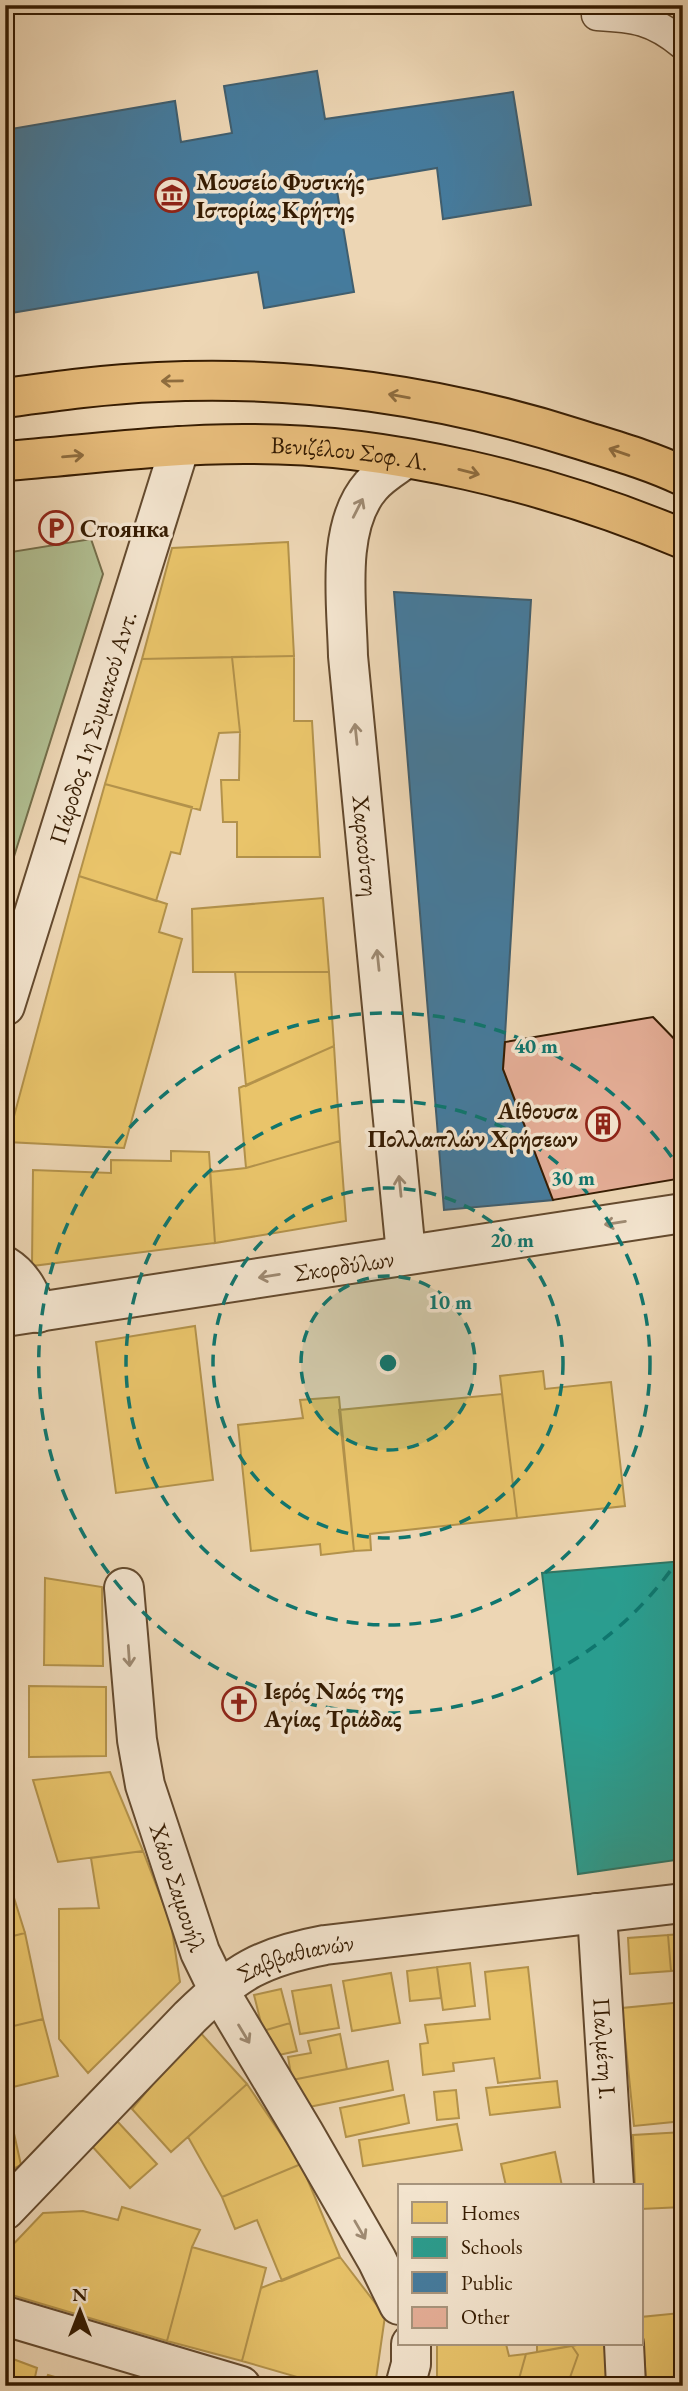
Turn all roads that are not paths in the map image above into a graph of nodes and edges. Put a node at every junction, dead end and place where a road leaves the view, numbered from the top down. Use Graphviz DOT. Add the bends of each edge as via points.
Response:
graph roads {
  1 [pos="597,15"];
  2 [pos="683,44"];
  3 [pos="5,398"];
  4 [pos="180,446"];
  5 [pos="405,459"];
  6 [pos="5,461"];
  7 [pos="683,476"];
  8 [pos="683,539"];
  9 [pos="5,1006"];
  10 [pos="683,1213"];
  11 [pos="406,1254"];
  12 [pos="5,1266"];
  13 [pos="22,1315"];
  14 [pos="124,1588"];
  15 [pos="683,1903"];
  16 [pos="597,1913"];
  17 [pos="218,1989"];
  18 [pos="614,2184"];
  19 [pos="5,2210"];
  20 [pos="398,2303"];
  21 [pos="5,2316"];
  22 [pos="411,2346"];
  23 [pos="624,2346"];
  24 [pos="241,2386"];
  25 [pos="405,2386"];
  26 [pos="626,2386"];
  1 -- 2 [label="lane" via="633,17"];
  7 -- 3 [label="main road, one-way" via="547,429 389,394 201,380 100,385"];
  4 -- 5 [label="main road, Βενιζέλου Σοφ. Λ." via="335,447"];
  6 -- 4 [label="main road, Βενιζέλου Σοφ. Λ., one-way"];
  4 -- 9 [label="street, Πάροδος 1η Συμιακού Αντ."];
  5 -- 8 [label="main road, Βενιζέλου Σοφ. Λ., one-way" via="535,488"];
  11 -- 5 [label="street, Χαρκούτση, one-way" via="346,599 347,545 353,517 370,486"];
  10 -- 11 [label="street, Σκορδύλων, one-way"];
  11 -- 13 [label="street, Σκορδύλων, one-way"];
  12 -- 13 [label="street" via="25,1283"];
  14 -- 17 [label="street, Χάου Σαμουήλ, one-way" via="135,1727 145,1785 200,1952"];
  15 -- 16 [label="street, Σαββαθιανών"];
  16 -- 17 [label="street, Σαββαθιανών" via="304,1949 249,1968"];
  16 -- 18 [label="street, Παλμέτη Ι."];
  17 -- 19 [label="street, Σαββαθιανών"];
  17 -- 20 [label="street, Χάου Σαμουήλ, one-way" via="318,2156"];
  21 -- 24 [label="street"];
  22 -- 25 [label="street"];
  23 -- 26 [label="street"];
}
